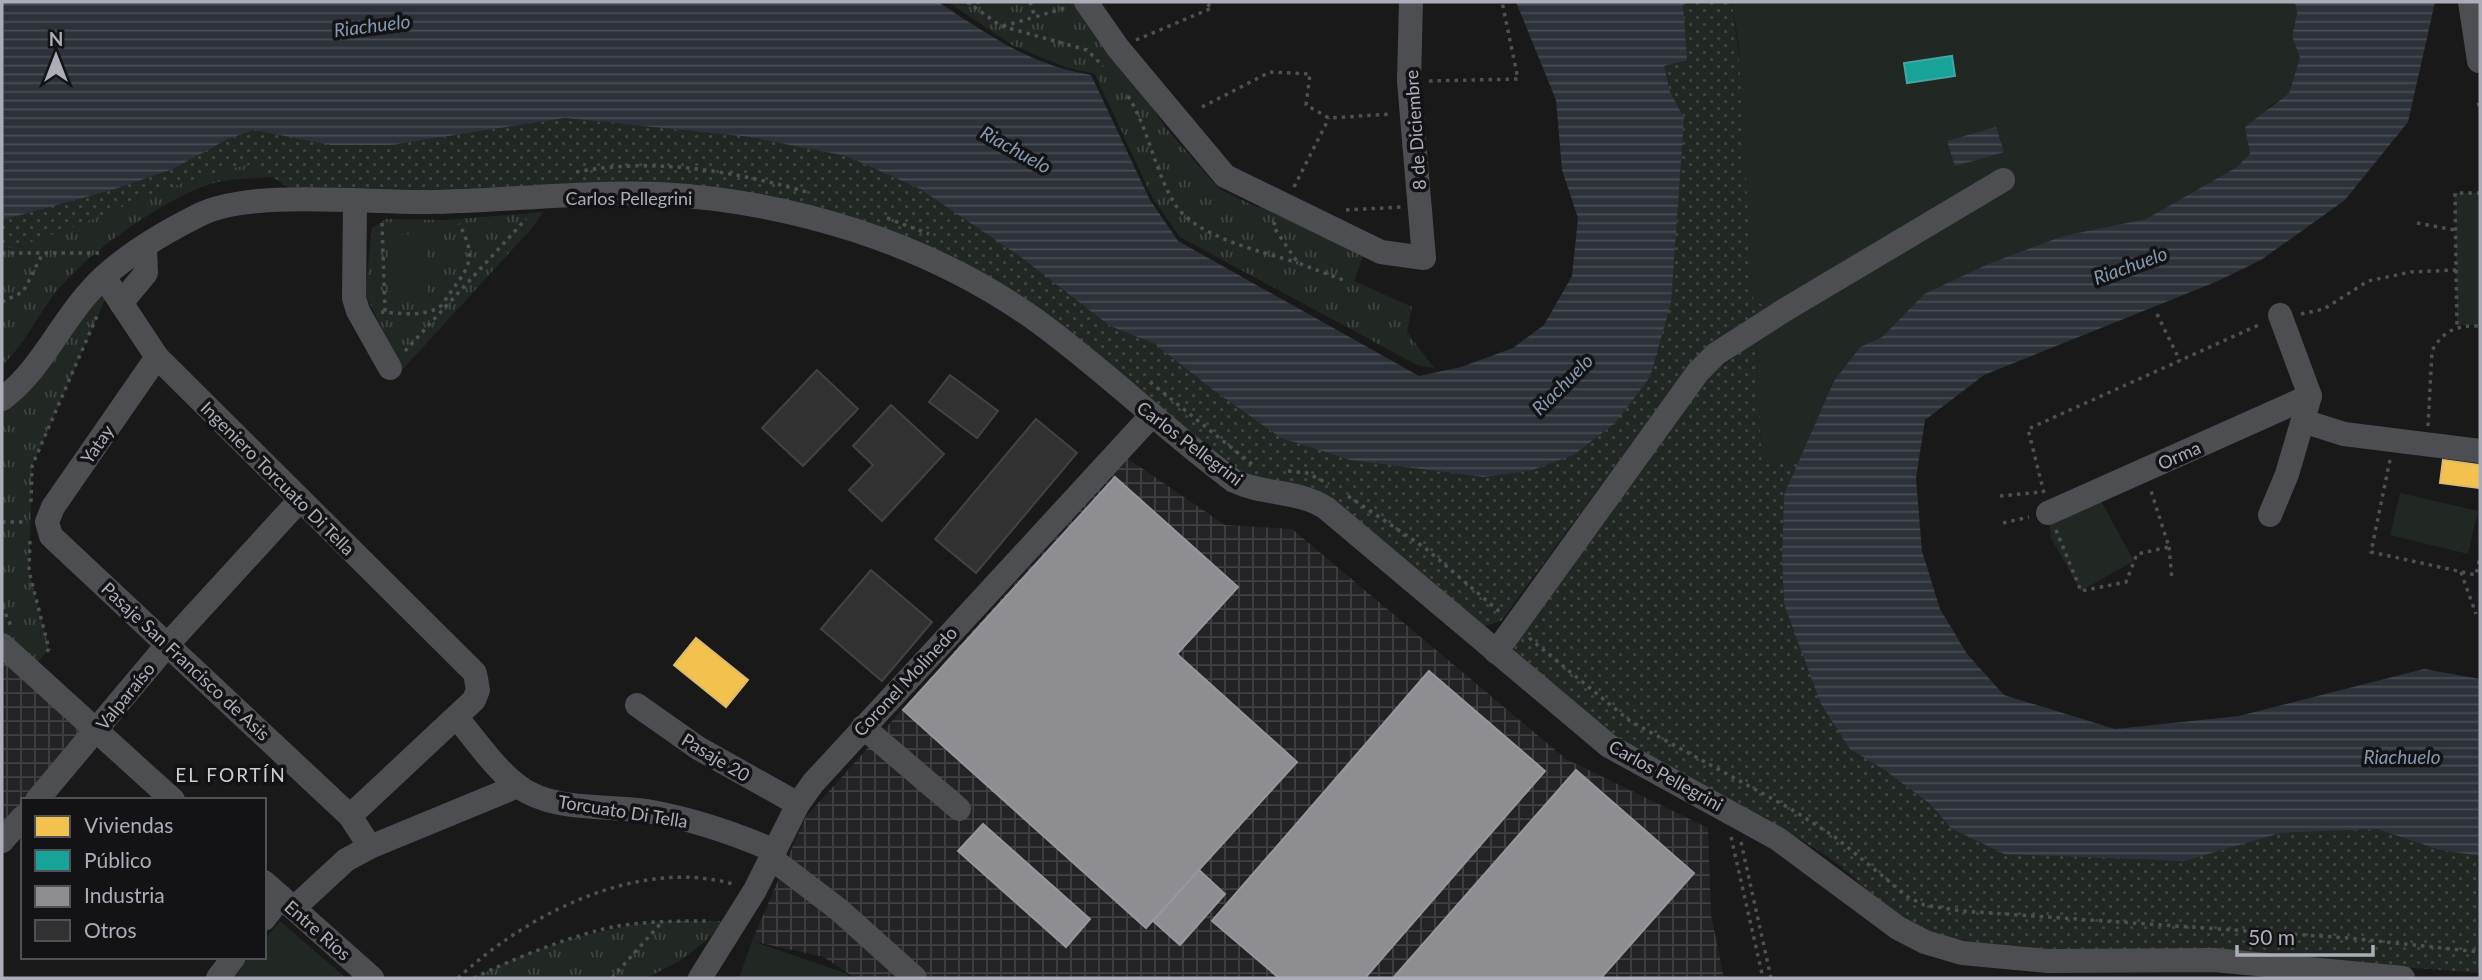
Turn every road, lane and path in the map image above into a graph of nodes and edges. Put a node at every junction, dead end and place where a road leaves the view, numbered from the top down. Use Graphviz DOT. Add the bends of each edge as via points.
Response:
graph roads {
  1 [pos="968,2"];
  2 [pos="984,2"];
  3 [pos="1030,2"];
  4 [pos="1086,2"];
  5 [pos="1205,2"];
  6 [pos="1411,2"];
  7 [pos="1502,2"];
  8 [pos="2470,2"];
  9 [pos="1035,17"];
  10 [pos="1001,26"];
  11 [pos="1111,57"];
  12 [pos="2479,61"];
  13 [pos="1409,81"];
  14 [pos="1127,93"];
  15 [pos="1202,107"];
  16 [pos="1411,113"];
  17 [pos="1329,118"];
  18 [pos="570,176"];
  19 [pos="2003,180"];
  20 [pos="2480,193"];
  21 [pos="811,194"];
  22 [pos="1284,205"];
  23 [pos="1420,206"];
  24 [pos="1340,210"];
  25 [pos="355,213"];
  26 [pos="875,214"];
  27 [pos="514,220"];
  28 [pos="382,223"];
  29 [pos="395,223"];
  30 [pos="446,223"];
  31 [pos="473,223"];
  32 [pos="2417,223"];
  33 [pos="459,224"];
  34 [pos="2455,230"];
  35 [pos="936,238"];
  36 [pos="139,251"];
  37 [pos="44,252"];
  38 [pos="2,253"];
  39 [pos="1298,263"];
  40 [pos="2456,270"];
  41 [pos="104,276"];
  42 [pos="1343,280"];
  43 [pos="2,302"];
  44 [pos="121,303"];
  45 [pos="443,307"];
  46 [pos="358,311"];
  47 [pos="385,312"];
  48 [pos="2157,314"];
  49 [pos="2280,315"];
  50 [pos="2457,326"];
  51 [pos="2480,326"];
  52 [pos="157,357"];
  53 [pos="2180,361"];
  54 [pos="390,368"];
  55 [pos="1147,380"];
  56 [pos="2310,396"];
  57 [pos="2,399"];
  58 [pos="1152,415"];
  59 [pos="2303,421"];
  60 [pos="2394,440"];
  61 [pos="2426,445"];
  62 [pos="2480,451"];
  63 [pos="1256,467"];
  64 [pos="2144,470"];
  65 [pos="1279,471"];
  66 [pos="2000,496"];
  67 [pos="299,501"];
  68 [pos="2046,502"];
  69 [pos="2270,515"];
  70 [pos="2,522"];
  71 [pos="2003,523"];
  72 [pos="49,529"];
  73 [pos="2169,547"];
  74 [pos="2480,557"];
  75 [pos="2461,572"];
  76 [pos="2172,579"];
  77 [pos="2476,614"];
  78 [pos="1514,627"];
  79 [pos="168,644"];
  80 [pos="2,645"];
  81 [pos="1496,652"];
  82 [pos="637,705"];
  83 [pos="457,718"];
  84 [pos="863,727"];
  85 [pos="97,732"];
  86 [pos="518,786"];
  87 [pos="39,798"];
  88 [pos="171,798"];
  89 [pos="798,804"];
  90 [pos="959,809"];
  91 [pos="1730,810"];
  92 [pos="350,816"];
  93 [pos="21,819"];
  94 [pos="2,841"];
  95 [pos="370,847"];
  96 [pos="773,855"];
  97 [pos="755,890"];
  98 [pos="280,896"];
  99 [pos="266,916"];
  100 [pos="662,921"];
  101 [pos="737,922"];
  102 [pos="2480,952"];
  103 [pos="232,959"];
  104 [pos="218,978"];
  105 [pos="372,978"];
  106 [pos="458,978"];
  107 [pos="474,978"];
  108 [pos="612,978"];
  109 [pos="700,978"];
  110 [pos="915,978"];
  111 [pos="1763,978"];
  112 [pos="1771,978"];
  113 [pos="2403,978"];
  1 -- 2 [label="path"];
  1 -- 10 [label="path"];
  3 -- 9 [label="path"];
  4 -- 9 [label="path"];
  4 -- 11 [label="street"];
  5 -- 11 [label="path" via="1212,8"];
  6 -- 13 [label="street, 8 de Diciembre"];
  7 -- 13 [label="path" via="1518,79"];
  8 -- 12 [label="street"];
  9 -- 10 [label="path"];
  10 -- 11 [label="path"];
  11 -- 22 [label="street" via="1225,176"];
  13 -- 16 [label="street, 8 de Diciembre"];
  14 -- 39 [label="path" via="1174,204 1220,238"];
  15 -- 17 [label="path" via="1270,72 1310,74 1306,105"];
  16 -- 17 [label="path"];
  16 -- 23 [label="street, 8 de Diciembre"];
  17 -- 22 [label="path"];
  18 -- 21 [label="path" via="607,166 704,168"];
  19 -- 78 [label="street" via="1716,354 1698,372"];
  20 -- 34 [label="path" via="2455,194"];
  22 -- 23 [label="street, 8 de Diciembre" via="1381,252 1424,258"];
  22 -- 39 [label="path" via="1273,226"];
  23 -- 24 [label="path"];
  25 -- 28 [label="path"];
  25 -- 36 [label="street, Carlos Pellegrini" via="266,200 228,204 196,216"];
  25 -- 46 [label="street" via="354,298"];
  25 -- 58 [label="street, Carlos Pellegrini" via="655,194 714,198 820,220 898,245 966,277 1032,318"];
  26 -- 35 [label="path"];
  27 -- 45 [label="path" via="527,219"];
  28 -- 29 [label="path"];
  28 -- 47 [label="path"];
  30 -- 33 [label="path"];
  31 -- 33 [label="path"];
  32 -- 34 [label="path"];
  33 -- 45 [label="path" via="470,244 470,259"];
  34 -- 40 [label="path"];
  36 -- 37 [label="path"];
  36 -- 41 [label="street, Carlos Pellegrini"];
  36 -- 44 [label="street" via="146,273"];
  37 -- 38 [label="path"];
  37 -- 43 [label="path" via="23,292"];
  39 -- 42 [label="path"];
  40 -- 49 [label="path" via="2411,272 2368,281 2324,309"];
  40 -- 50 [label="path"];
  41 -- 44 [label="street, Ingeniero Torcuato Di Tella"];
  41 -- 57 [label="street, Carlos Pellegrini" via="33,368"];
  44 -- 52 [label="street, Ingeniero Torcuato Di Tella"];
  45 -- 47 [label="path" via="426,313"];
  45 -- 54 [label="path"];
  46 -- 47 [label="path"];
  46 -- 54 [label="street"];
  48 -- 53 [label="path"];
  49 -- 53 [label="path"];
  49 -- 56 [label="street"];
  50 -- 51 [label="path"];
  50 -- 61 [label="path" via="2437,341 2432,351"];
  52 -- 67 [label="street, Ingeniero Torcuato Di Tella"];
  52 -- 72 [label="street, Yatay" via="53,507"];
  53 -- 68 [label="path" via="2028,429"];
  55 -- 63 [label="path"];
  56 -- 59 [label="street"];
  56 -- 64 [label="street, Orma"];
  58 -- 81 [label="street, Carlos Pellegrini" via="1234,481 1311,499 1326,508"];
  58 -- 84 [label="street, Coronel Molinedo"];
  59 -- 60 [label="street" via="2344,434"];
  59 -- 69 [label="street"];
  60 -- 61 [label="street"];
  60 -- 75 [label="path" via="2371,552"];
  61 -- 62 [label="street"];
  64 -- 68 [label="street, Orma"];
  64 -- 73 [label="path"];
  65 -- 78 [label="path" via="1307,472 1328,483 1425,548"];
  66 -- 68 [label="path"];
  67 -- 79 [label="street, Valparaíso"];
  67 -- 83 [label="street, Ingeniero Torcuato Di Tella" via="475,673 478,690"];
  68 -- 71 [label="path"];
  68 -- 73 [label="path" via="2081,591 2126,582 2137,554"];
  70 -- 72 [label="path"];
  72 -- 79 [label="street, Pasaje San Francisco de Asis"];
  73 -- 76 [label="path"];
  74 -- 75 [label="path" via="2476,575"];
  75 -- 77 [label="path"];
  78 -- 81 [label="street"];
  78 -- 102 [label="path" via="1630,722 1791,809 1924,905"];
  79 -- 85 [label="street, Valparaíso"];
  79 -- 92 [label="street, Pasaje San Francisco de Asis"];
  80 -- 85 [label="street"];
  81 -- 91 [label="street, Carlos Pellegrini" via="1609,746"];
  82 -- 89 [label="street, Pasaje 20" via="698,748"];
  83 -- 86 [label="street, Torcuato Di Tella"];
  83 -- 92 [label="street"];
  84 -- 89 [label="street, Coronel Molinedo"];
  84 -- 90 [label="street"];
  85 -- 87 [label="street, Valparaíso"];
  85 -- 88 [label="street"];
  86 -- 95 [label="street"];
  86 -- 96 [label="street, Torcuato Di Tella" via="551,800 688,820 742,836"];
  89 -- 96 [label="street, Coronel Molinedo"];
  91 -- 111 [label="path"];
  91 -- 112 [label="path"];
  91 -- 113 [label="street, Carlos Pellegrini" via="1808,858 1898,928 1962,953 2048,961 2241,962"];
  92 -- 95 [label="street, Pasaje San Francisco de Asis"];
  93 -- 94 [label="street"];
  95 -- 98 [label="street"];
  96 -- 97 [label="street, Coronel Molinedo"];
  96 -- 110 [label="street, Torcuato Di Tella"];
  97 -- 101 [label="street, Coronel Molinedo"];
  97 -- 106 [label="path" via="696,879 622,886 530,924"];
  98 -- 99 [label="street"];
  98 -- 105 [label="street, Entre Ríos"];
  100 -- 101 [label="path"];
  100 -- 107 [label="path" via="615,927"];
  100 -- 108 [label="path"];
  101 -- 109 [label="street, Coronel Molinedo"];
  103 -- 104 [label="street"];
}
